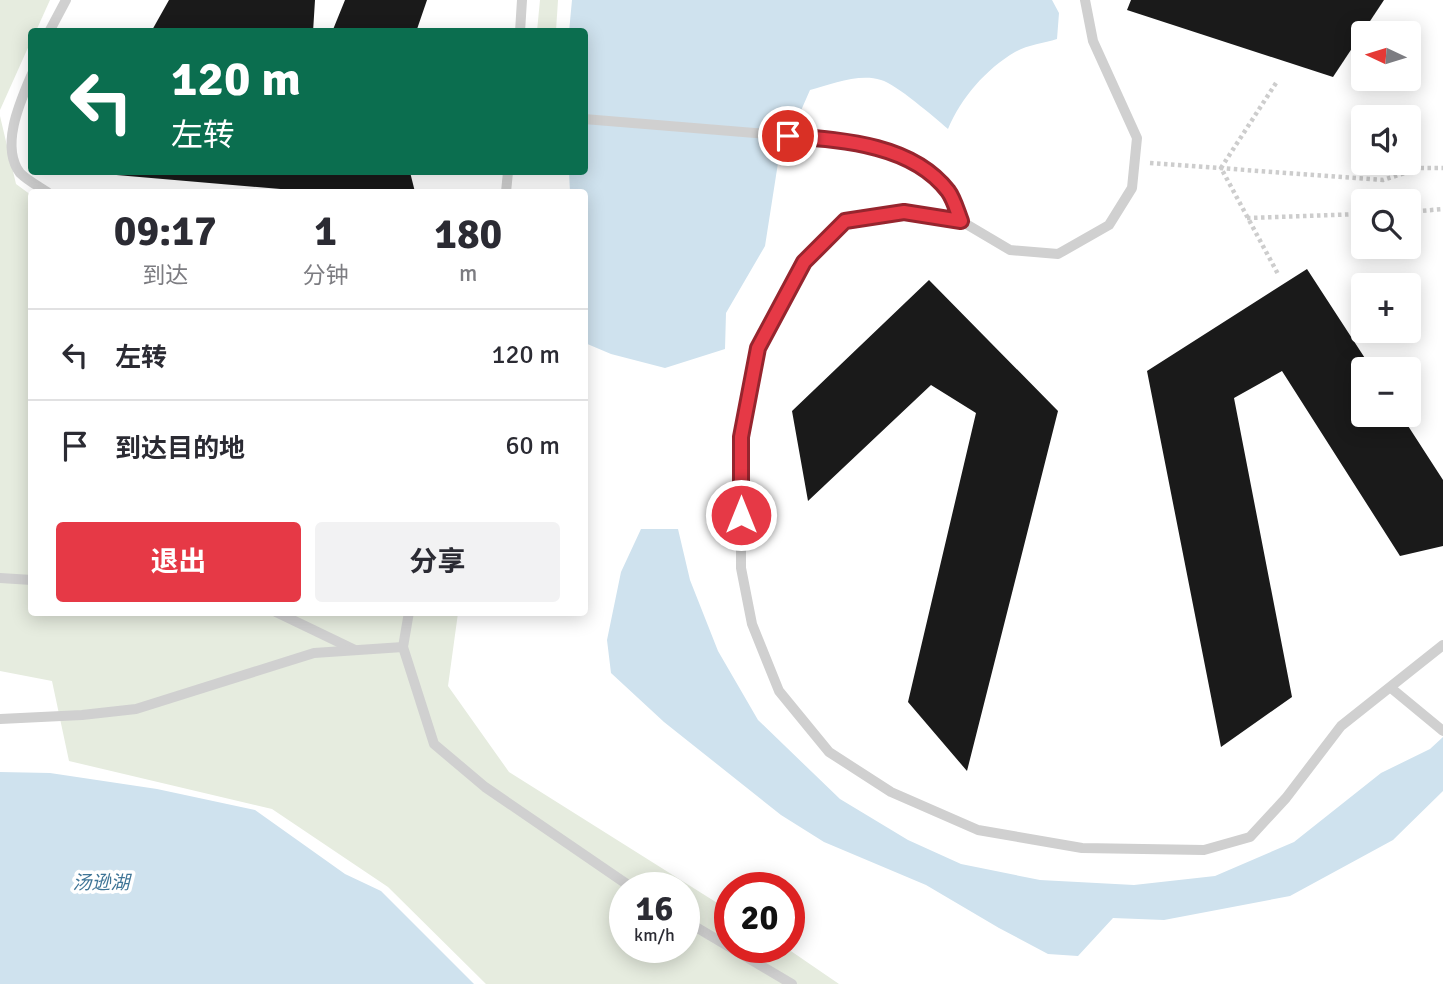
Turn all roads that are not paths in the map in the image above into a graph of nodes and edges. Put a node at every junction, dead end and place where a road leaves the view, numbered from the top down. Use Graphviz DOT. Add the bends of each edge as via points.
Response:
graph roads {
  1 [pos="66,0"];
  2 [pos="522,0"];
  3 [pos="1085,0"];
  4 [pos="51,28"];
  5 [pos="520,28"];
  6 [pos="28,84"];
  7 [pos="588,119"];
  8 [pos="43,189"];
  9 [pos="961,221"];
  10 [pos="0,578"];
  11 [pos="28,580"];
  12 [pos="284,616"];
  13 [pos="408,616"];
  14 [pos="1443,645"];
  15 [pos="403,647"];
  16 [pos="355,650"];
  17 [pos="1391,688"];
  18 [pos="0,719"];
  19 [pos="1443,732"];
  20 [pos="609,872"];
  21 [pos="700,929"];
  22 [pos="792,984"];
  1 -- 4 [label="lane"];
  2 -- 5 [label="lane"];
  3 -- 9 [label="lane" via="1093,41 1137,138 1132,188 1109,225 1058,254 1010,250"];
  6 -- 8 [label="lane" via="7,147 18,172"];
  7 -- 9 [label="lane" via="839,140 886,150 929,171 949,192"];
  9 -- 17 [label="lane" via="904,212 845,221 804,262 758,348 741,437 741,568 752,624 779,691 829,752 891,792 978,830 1082,848 1204,850 1250,837 1341,726"];
  10 -- 11 [label="lane"];
  12 -- 16 [label="lane"];
  13 -- 15 [label="lane"];
  14 -- 17 [label="lane"];
  15 -- 16 [label="lane"];
  15 -- 20 [label="lane" via="434,744 485,787"];
  16 -- 18 [label="lane" via="313,653 136,709"];
  17 -- 19 [label="lane"];
  21 -- 22 [label="lane"];
}
